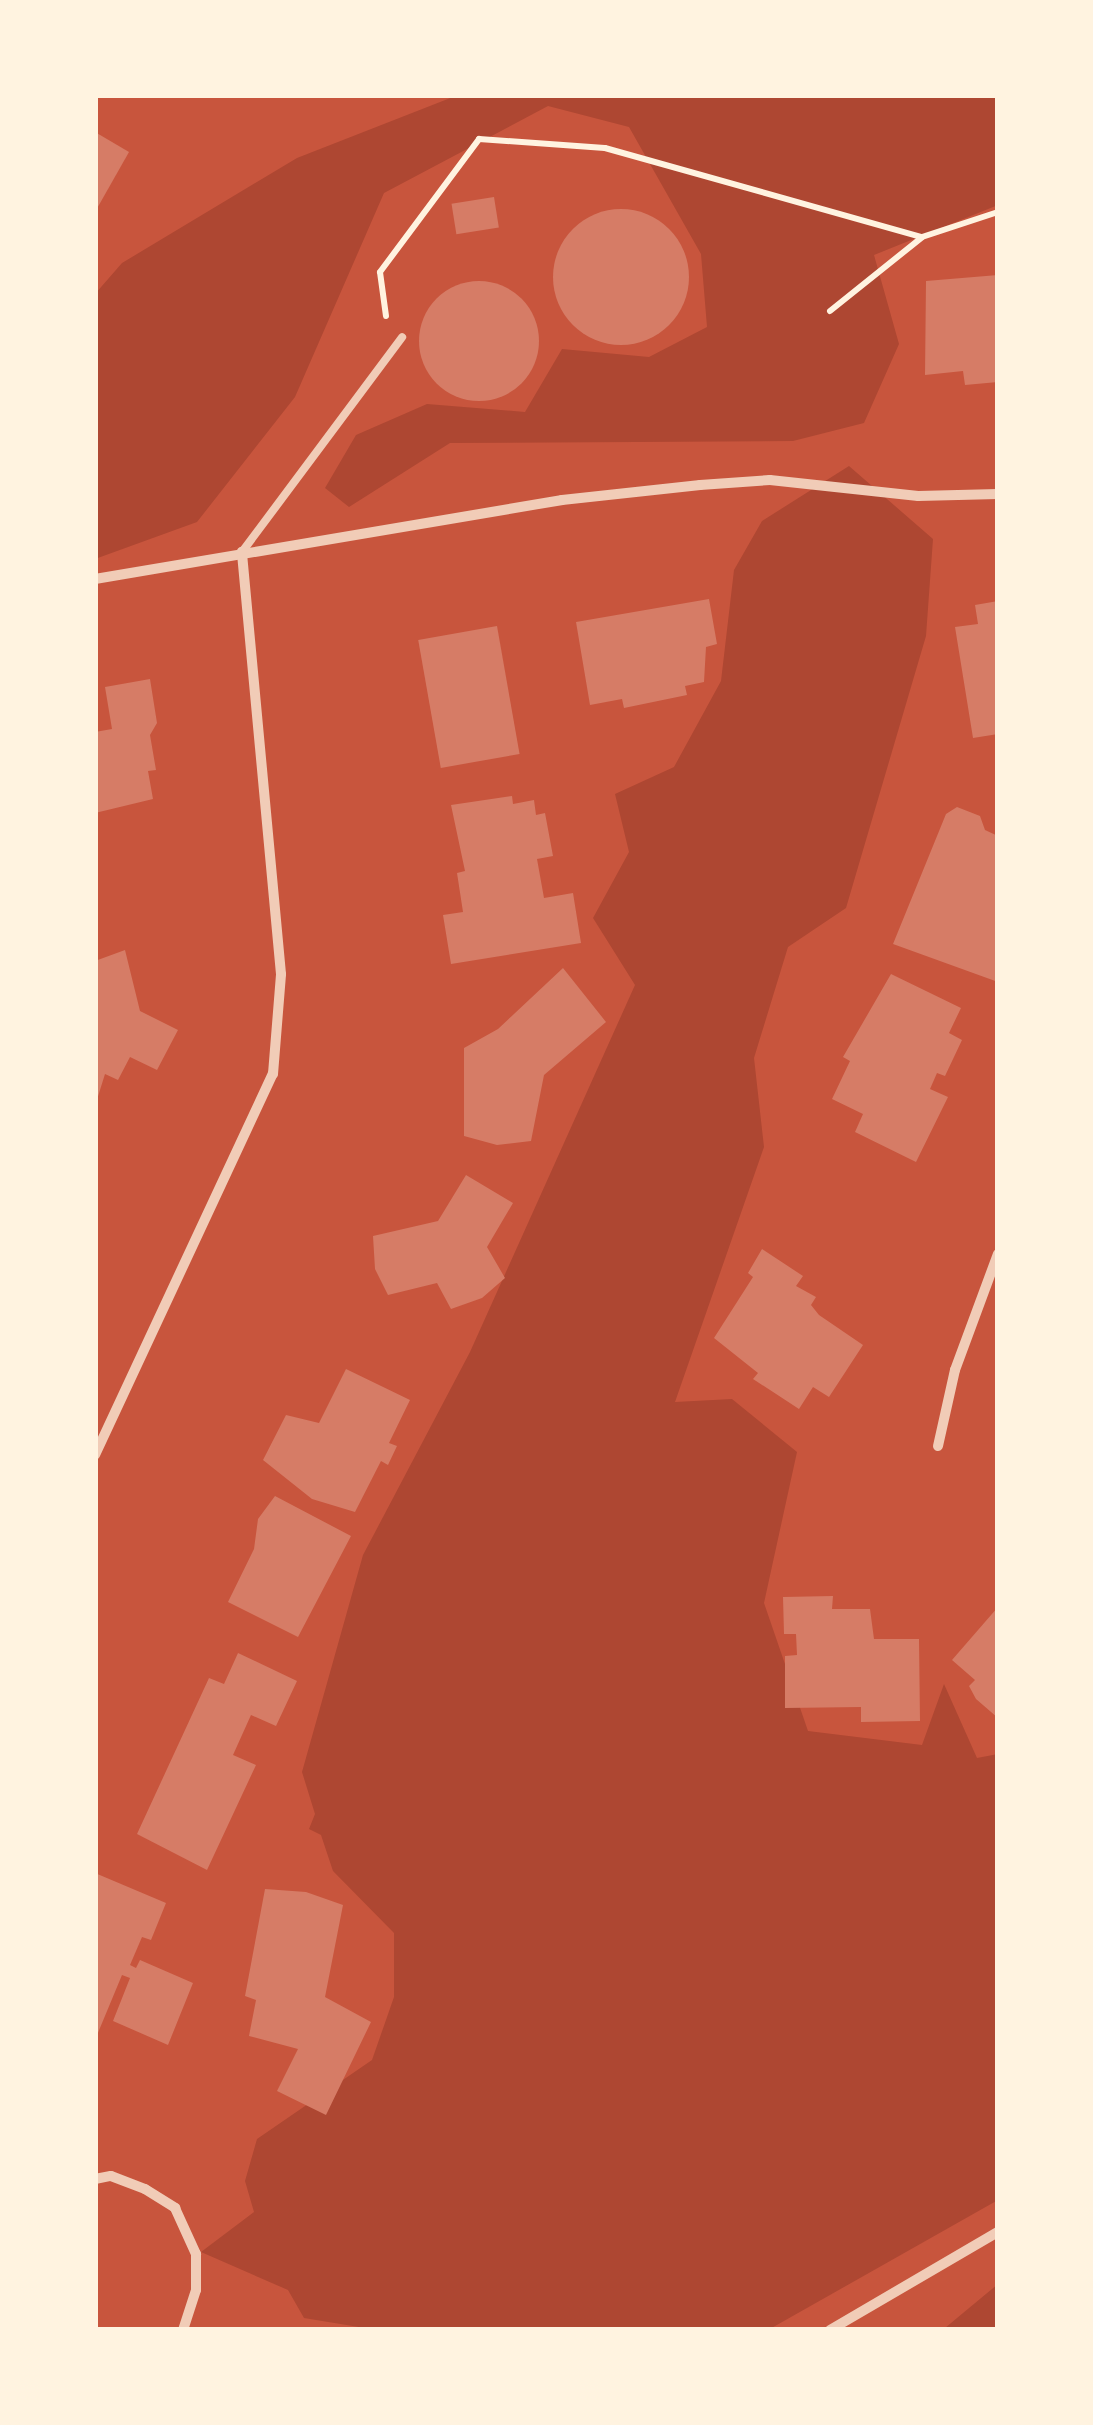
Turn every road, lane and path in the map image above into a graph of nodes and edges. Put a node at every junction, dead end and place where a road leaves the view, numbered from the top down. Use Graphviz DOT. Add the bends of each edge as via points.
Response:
graph roads {
  1 [pos="998,212"];
  2 [pos="922,237"];
  3 [pos="830,311"];
  4 [pos="402,337"];
  5 [pos="390,352"];
  6 [pos="998,494"];
  7 [pos="242,552"];
  8 [pos="95,579"];
  9 [pos="998,1254"];
  10 [pos="938,1446"];
  11 [pos="95,1455"];
  12 [pos="95,2179"];
  13 [pos="998,2232"];
  14 [pos="183,2330"];
  15 [pos="830,2330"];
  1 -- 2 [label="path"];
  2 -- 3 [label="path"];
  2 -- 5 [label="path" via="605,148 479,139 380,272"];
  4 -- 5 [label="lane"];
  5 -- 7 [label="lane"];
  6 -- 7 [label="street" via="918,496 770,480 700,485 562,500"];
  7 -- 8 [label="street"];
  7 -- 11 [label="street" via="281,974 273,1074"];
  9 -- 10 [label="street" via="955,1370"];
  12 -- 14 [label="street" via="111,2176 175,2208 196,2254 196,2290"];
  13 -- 15 [label="street"];
}
